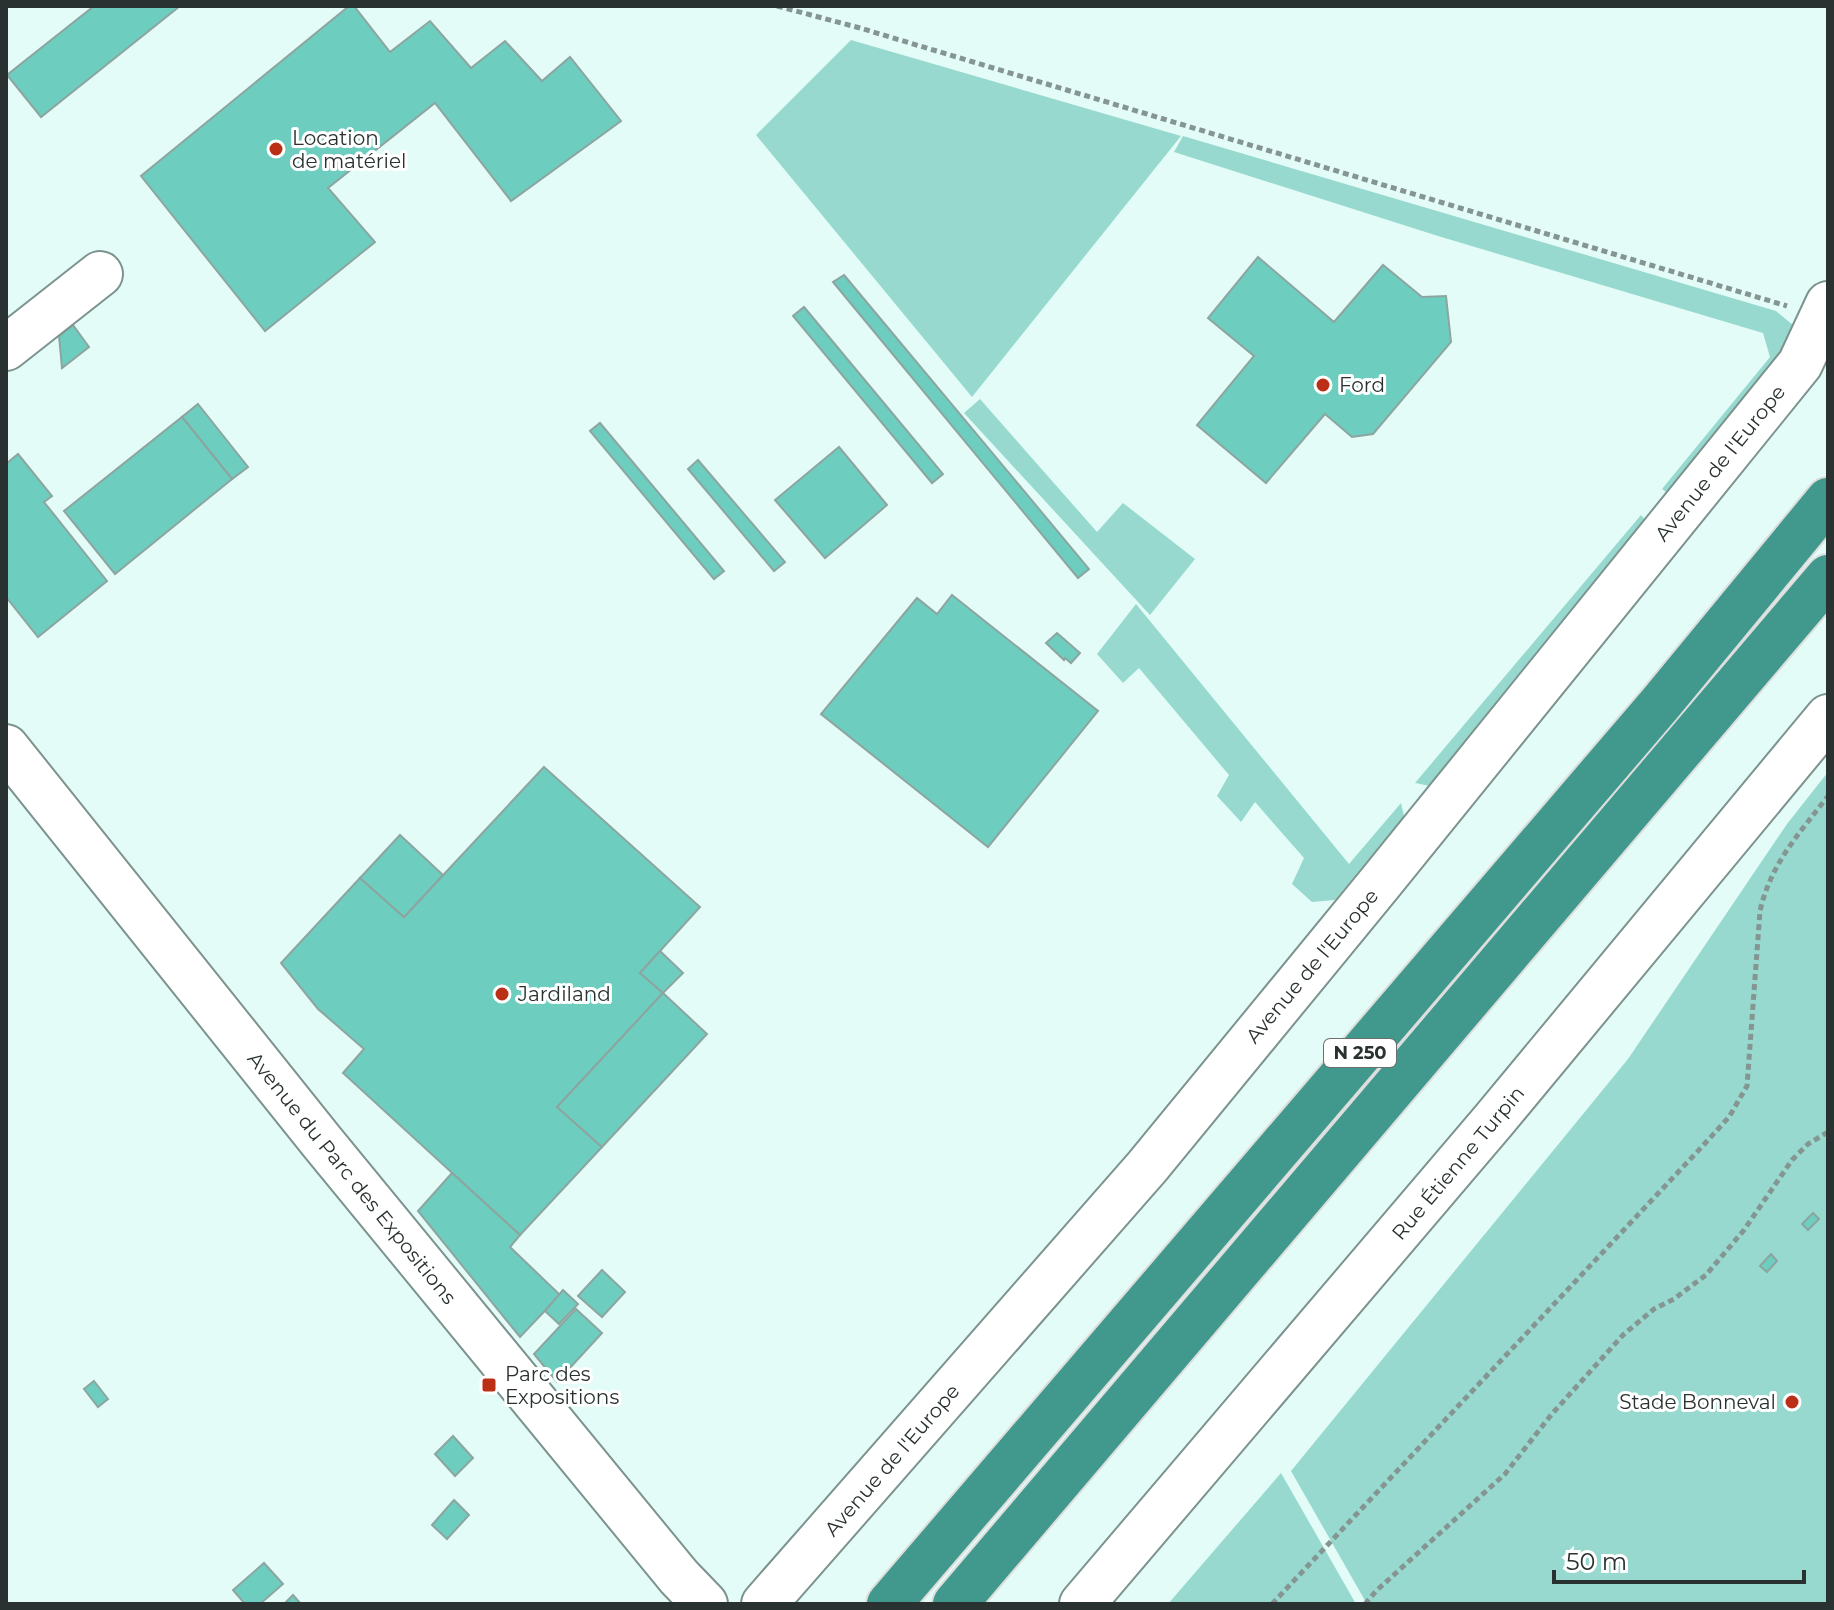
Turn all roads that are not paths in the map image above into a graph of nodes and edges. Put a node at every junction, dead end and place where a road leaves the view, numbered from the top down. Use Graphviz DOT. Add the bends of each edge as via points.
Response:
graph roads {
  1 [pos="100,274"];
  2 [pos="1825,310"];
  3 [pos="6,348"];
  4 [pos="1828,500"];
  5 [pos="1828,577"];
  6 [pos="1828,717"];
  7 [pos="6,747"];
  8 [pos="705,1604"];
  9 [pos="764,1604"];
  10 [pos="889,1604"];
  11 [pos="955,1604"];
  12 [pos="1082,1604"];
  1 -- 3 [label="street"];
  2 -- 9 [label="street, Avenue de l'Europe" via="1800,364 1380,883 1147,1167"];
  4 -- 10 [label="highway, N 250" via="1660,704"];
  5 -- 11 [label="highway, N 250"];
  6 -- 12 [label="street, Rue Étienne Turpin"];
  7 -- 8 [label="street, Avenue du Parc des Expositions" via="322,1142"];
}
